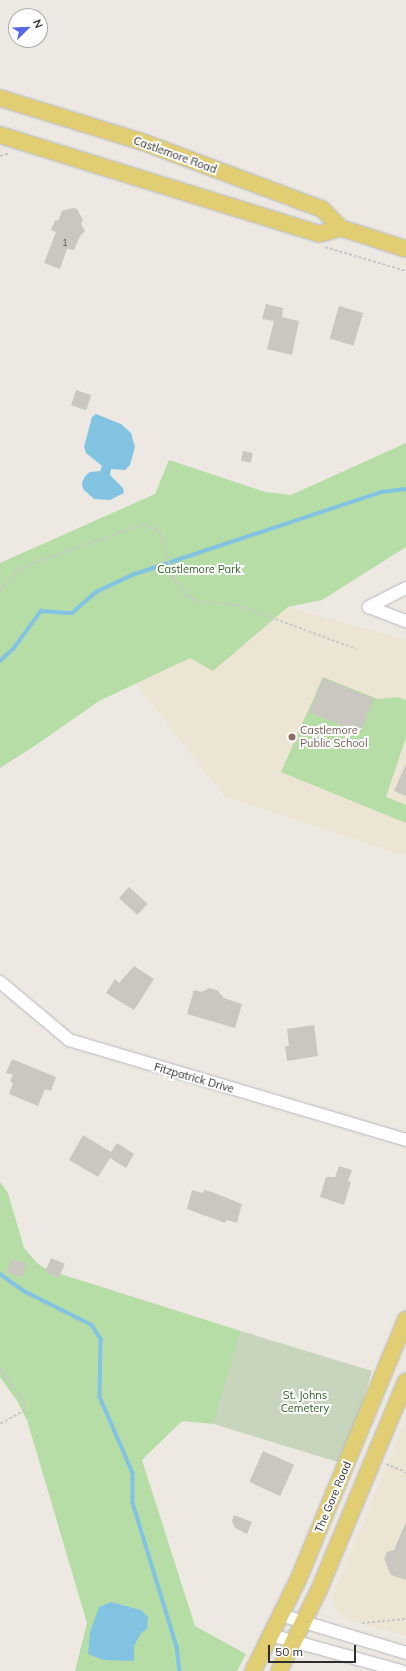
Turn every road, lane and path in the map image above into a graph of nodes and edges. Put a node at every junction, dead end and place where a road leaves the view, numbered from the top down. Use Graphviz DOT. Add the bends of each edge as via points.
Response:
graph roads {
  1 [pos="1,101"];
  2 [pos="0,135"];
  3 [pos="341,228"];
  4 [pos="406,249"];
  5 [pos="406,588"];
  6 [pos="0,590"];
  7 [pos="405,620"];
  8 [pos="356,649"];
  9 [pos="0,982"];
  10 [pos="406,1140"];
  11 [pos="406,1320"];
  12 [pos="0,1368"];
  13 [pos="406,1381"];
  14 [pos="0,1424"];
  15 [pos="386,1464"];
  16 [pos="406,1472"];
  17 [pos="281,1615"];
  18 [pos="406,1619"];
  19 [pos="303,1622"];
  20 [pos="362,1624"];
  21 [pos="272,1635"];
  22 [pos="294,1641"];
  23 [pos="406,1653"];
  24 [pos="253,1671"];
  25 [pos="279,1671"];
  26 [pos="401,1671"];
  1 -- 3 [label="main road, Castlemore Road" via="140,141 322,209"];
  2 -- 3 [label="main road" via="319,234"];
  3 -- 4 [label="main road, Castlemore Road"];
  5 -- 7 [label="street" via="368,607"];
  6 -- 8 [label="path" via="11,576 36,562 145,524 160,532 173,578 187,596 198,601 238,605"];
  9 -- 10 [label="street, Fitzpatrick Drive" via="69,1040"];
  11 -- 17 [label="main road, The Gore Road" via="331,1503"];
  12 -- 14 [label="path" via="24,1401 25,1410"];
  13 -- 19 [label="main road" via="360,1494"];
  15 -- 16 [label="path"];
  17 -- 19 [label="street"];
  17 -- 21 [label="main road, The Gore Road"];
  18 -- 20 [label="path"];
  19 -- 22 [label="main road"];
  19 -- 23 [label="street"];
  21 -- 22 [label="street"];
  21 -- 24 [label="main road, The Gore Road"];
  22 -- 25 [label="main road"];
  22 -- 26 [label="street"];
}
